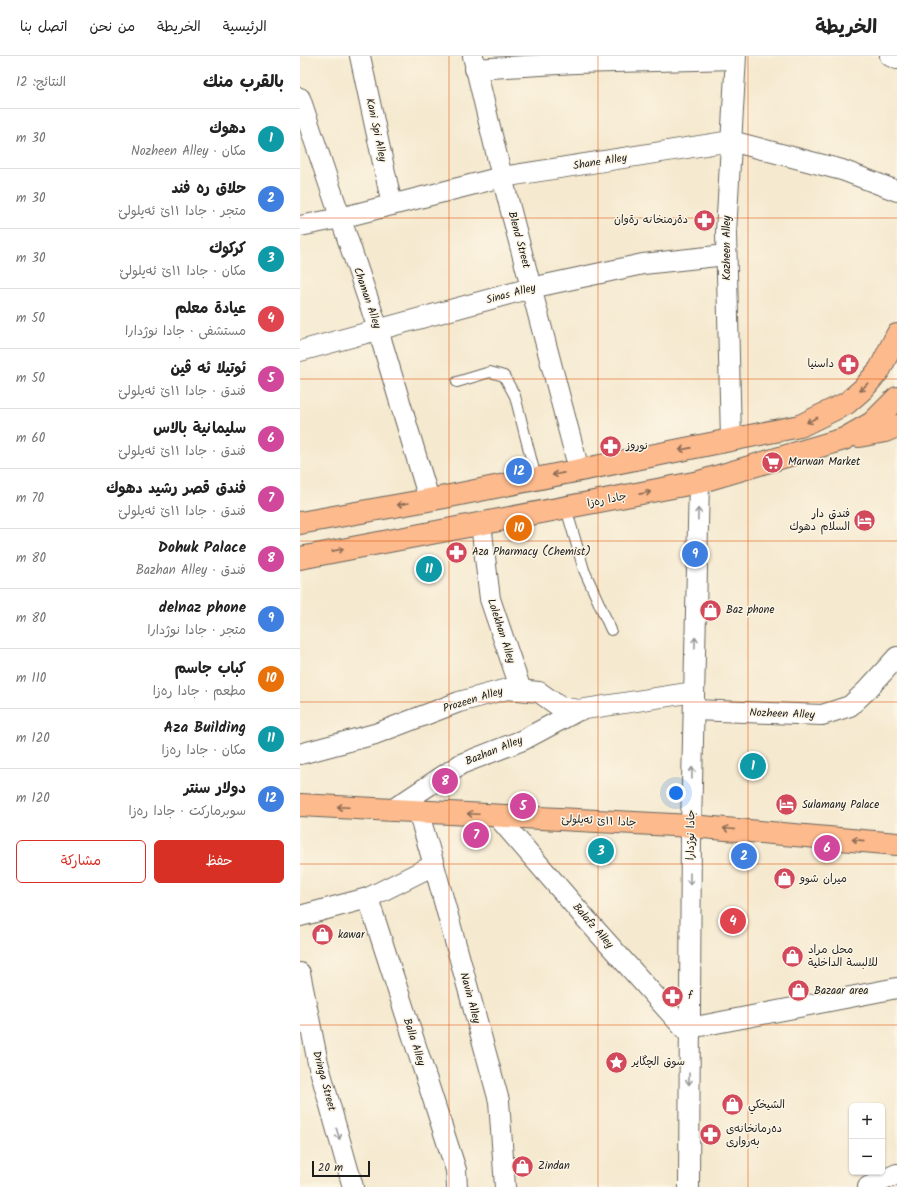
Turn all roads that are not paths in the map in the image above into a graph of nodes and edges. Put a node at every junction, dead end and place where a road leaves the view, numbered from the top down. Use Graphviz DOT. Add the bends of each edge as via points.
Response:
graph roads {
  1 [pos="360,56"];
  2 [pos="890,56"];
  3 [pos="736,57"];
  4 [pos="897,59"];
  5 [pos="474,62"];
  6 [pos="300,98"];
  7 [pos="731,141"];
  8 [pos="502,177"];
  9 [pos="897,191"];
  10 [pos="392,205"];
  11 [pos="340,218"];
  12 [pos="300,226"];
  13 [pos="726,254"];
  14 [pos="531,288"];
  15 [pos="378,330"];
  16 [pos="897,335"];
  17 [pos="300,350"];
  18 [pos="888,371"];
  19 [pos="457,382"];
  20 [pos="897,398"];
  21 [pos="897,426"];
  22 [pos="844,439"];
  23 [pos="731,440"];
  24 [pos="579,470"];
  25 [pos="536,478"];
  26 [pos="699,482"];
  27 [pos="429,499"];
  28 [pos="566,508"];
  29 [pos="300,523"];
  30 [pos="481,524"];
  31 [pos="300,558"];
  32 [pos="611,630"];
  33 [pos="897,657"];
  34 [pos="520,690"];
  35 [pos="694,701"];
  36 [pos="579,710"];
  37 [pos="300,754"];
  38 [pos="300,805"];
  39 [pos="392,810"];
  40 [pos="418,811"];
  41 [pos="497,816"];
  42 [pos="691,826"];
  43 [pos="897,844"];
  44 [pos="434,864"];
  45 [pos="368,898"];
  46 [pos="300,916"];
  47 [pos="300,973"];
  48 [pos="897,988"];
  49 [pos="690,1031"];
  50 [pos="897,1174"];
  51 [pos="353,1187"];
  52 [pos="457,1187"];
  53 [pos="505,1187"];
  54 [pos="689,1187"];
  55 [pos="868,1187"];
  1 -- 10 [label="street, Kani Spi Alley"];
  2 -- 4 [label="street"];
  3 -- 5 [label="street" via="575,63"];
  3 -- 7 [label="street, Kazheen Alley"];
  5 -- 8 [label="street, Blend Street"];
  6 -- 11 [label="street, Chaman Alley"];
  7 -- 8 [label="street, Shane Alley"];
  7 -- 9 [label="street, Shane Alley" via="842,170"];
  7 -- 13 [label="street, Kazheen Alley"];
  8 -- 10 [label="street, Shane Alley"];
  8 -- 14 [label="street, Blend Street"];
  10 -- 11 [label="street, Shane Alley"];
  11 -- 12 [label="street, Shane Alley"];
  11 -- 15 [label="street, Chaman Alley"];
  13 -- 14 [label="street, Sinas Alley" via="644,264"];
  13 -- 23 [label="street, Kazheen Alley"];
  14 -- 15 [label="street, Sinas Alley"];
  14 -- 24 [label="street, Blend Street"];
  15 -- 17 [label="street, Sinas Alley"];
  15 -- 27 [label="street, Chaman Alley"];
  16 -- 18 [label="main road"];
  18 -- 23 [label="main road, one-way" via="847,403 800,426"];
  19 -- 25 [label="lane" via="490,372 504,376 515,396"];
  20 -- 22 [label="main road, جادا ره‌زا" via="872,424"];
  21 -- 22 [label="main road"];
  22 -- 26 [label="main road, جادا ره‌زا"];
  23 -- 24 [label="main road, one-way"];
  24 -- 25 [label="main road, one-way"];
  25 -- 27 [label="main road"];
  28 -- 26 [label="main road, جادا ره‌زا, one-way"];
  35 -- 26 [label="street, جادا نوژدارا, one-way"];
  27 -- 29 [label="main road, one-way"];
  28 -- 30 [label="main road, جادا ره‌زا"];
  28 -- 32 [label="lane" via="584,570"];
  31 -- 30 [label="main road, جادا ره‌زا, one-way"];
  30 -- 34 [label="street, Lolekhan Alley" via="490,599"];
  33 -- 35 [label="street, Nozheen Alley" via="850,706 822,715"];
  34 -- 36 [label="street, Prozeen Alley" via="539,692 560,707"];
  34 -- 37 [label="street, Prozeen Alley" via="507,689 459,702 375,734"];
  35 -- 36 [label="street, Prozeen Alley"];
  42 -- 35 [label="street, جادا نوژدارا, one-way"];
  36 -- 39 [label="street, Bazhan Alley" via="523,740 461,764"];
  39 -- 38 [label="main road, جادا ١١ێ ئه‌یلولێ, one-way"];
  39 -- 40 [label="main road, جادا ١١ێ ئه‌یلولێ"];
  41 -- 40 [label="main road, جادا ١١ێ ئه‌یلولێ, one-way"];
  40 -- 44 [label="street, Navin Alley"];
  41 -- 42 [label="main road, جادا ١١ێ ئه‌یلولێ"];
  41 -- 49 [label="street, Balafz Alley" via="586,919"];
  43 -- 42 [label="main road, جادا ١١ێ ئه‌یلولێ, one-way"];
  42 -- 49 [label="street, جادا نوژدارا, one-way"];
  44 -- 45 [label="street"];
  44 -- 53 [label="street, Navin Alley" via="498,1101"];
  45 -- 46 [label="street"];
  45 -- 52 [label="street, Balla Alley" via="456,1170"];
  47 -- 51 [label="street, Dringa Street, one-way" via="318,1063"];
  48 -- 49 [label="street"];
  49 -- 54 [label="street, جادا نوژدارا, one-way"];
  50 -- 55 [label="street"];
}
